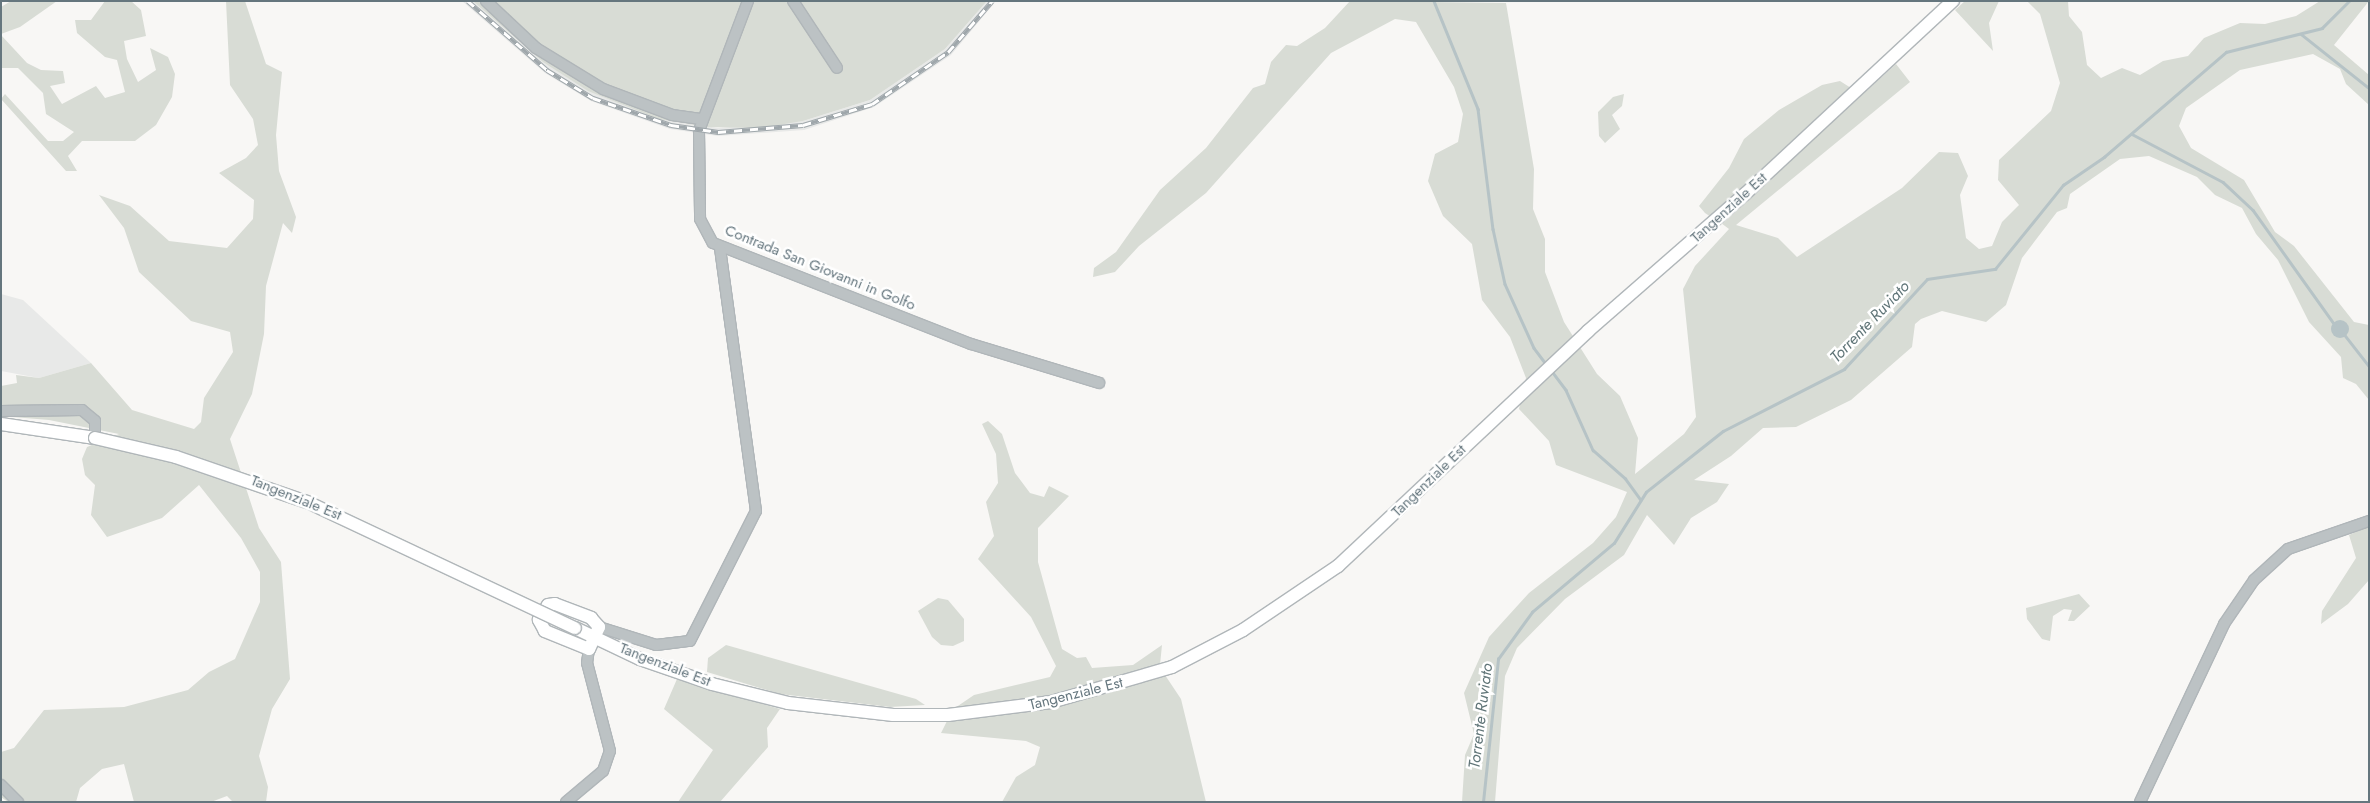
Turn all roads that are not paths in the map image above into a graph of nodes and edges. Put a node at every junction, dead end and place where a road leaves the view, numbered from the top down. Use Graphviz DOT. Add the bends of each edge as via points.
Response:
graph roads {
  1 [pos="486,1"];
  2 [pos="748,1"];
  3 [pos="793,1"];
  4 [pos="1953,1"];
  5 [pos="838,68"];
  6 [pos="701,119"];
  7 [pos="720,247"];
  8 [pos="1099,383"];
  9 [pos="1,411"];
  10 [pos="1,424"];
  11 [pos="95,438"];
  12 [pos="2369,521"];
  13 [pos="597,632"];
  14 [pos="589,649"];
  15 [pos="1,785"];
  16 [pos="18,802"];
  17 [pos="566,802"];
  18 [pos="2140,802"];
  1 -- 6 [label="street" via="536,48 603,89 672,115"];
  2 -- 6 [label="street, Contrada San Giovanni in Golfo"];
  3 -- 5 [label="street"];
  4 -- 13 [label="main road, Tangenziale Est" via="1685,247 1588,331 1338,566 1244,630 1172,667 1093,692 1001,710 893,715 788,703 668,669"];
  6 -- 7 [label="street, Contrada San Giovanni in Golfo" via="700,219"];
  7 -- 8 [label="street, Contrada San Giovanni in Golfo" via="979,347"];
  7 -- 13 [label="street" via="756,512 690,641 656,645"];
  9 -- 11 [label="street" via="82,410 94,421"];
  10 -- 11 [label="main road, Tangenziale Est"];
  11 -- 13 [label="main road, Tangenziale Est, bridge" via="176,456 307,502 575,628"];
  12 -- 18 [label="street" via="2288,549 2254,580 2224,624"];
  13 -- 14 [label="main road"];
  13 -- 14 [label="main road" via="591,618 555,604 548,605 539,620 545,630"];
  14 -- 17 [label="street" via="587,663 610,750 603,771"];
  15 -- 16 [label="street"];
}
